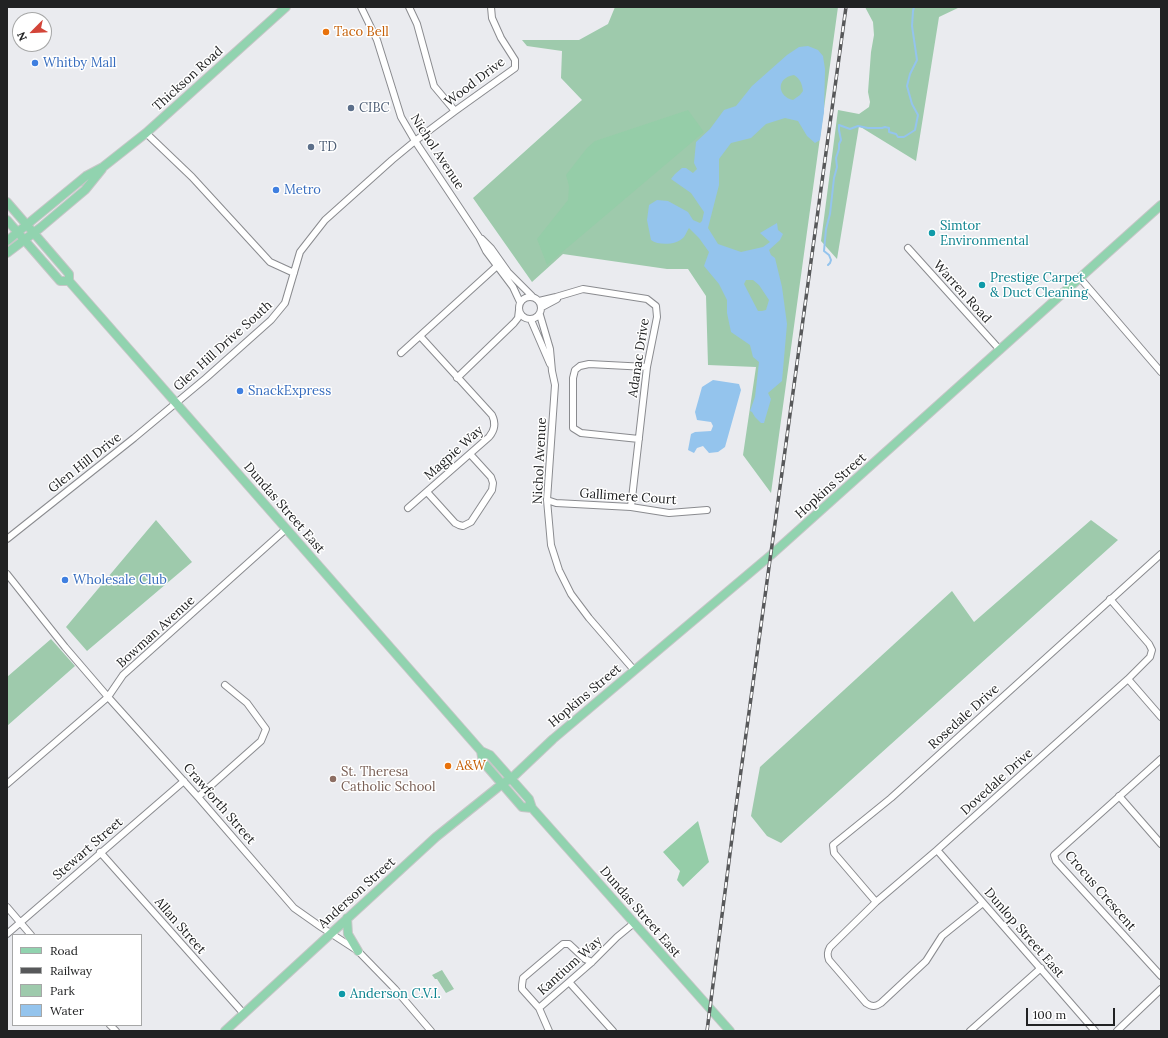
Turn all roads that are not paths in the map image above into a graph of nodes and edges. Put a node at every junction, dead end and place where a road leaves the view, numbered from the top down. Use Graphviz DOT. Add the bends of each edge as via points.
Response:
graph roads {
  1 [pos="286,7"];
  2 [pos="361,7"];
  3 [pos="409,7"];
  4 [pos="491,7"];
  5 [pos="455,111"];
  6 [pos="146,133"];
  7 [pos="415,141"];
  8 [pos="103,167"];
  9 [pos="7,202"];
  10 [pos="1161,205"];
  11 [pos="7,220"];
  12 [pos="26,225"];
  13 [pos="18,232"];
  14 [pos="33,233"];
  15 [pos="480,237"];
  16 [pos="24,240"];
  17 [pos="7,241"];
  18 [pos="908,248"];
  19 [pos="7,253"];
  20 [pos="497,266"];
  21 [pos="294,273"];
  22 [pos="1080,278"];
  23 [pos="69,281"];
  24 [pos="532,296"];
  25 [pos="520,302"];
  26 [pos="541,304"];
  27 [pos="519,310"];
  28 [pos="540,315"];
  29 [pos="529,319"];
  30 [pos="514,324"];
  31 [pos="420,336"];
  32 [pos="1000,350"];
  33 [pos="401,353"];
  34 [pos="647,367"];
  35 [pos="552,371"];
  36 [pos="1161,372"];
  37 [pos="457,378"];
  38 [pos="176,403"];
  39 [pos="639,439"];
  40 [pos="470,454"];
  41 [pos="427,492"];
  42 [pos="547,500"];
  43 [pos="631,507"];
  44 [pos="408,508"];
  45 [pos="707,510"];
  46 [pos="286,529"];
  47 [pos="7,538"];
  48 [pos="1161,554"];
  49 [pos="7,574"];
  50 [pos="1110,599"];
  51 [pos="634,670"];
  52 [pos="1128,679"];
  53 [pos="225,685"];
  54 [pos="108,697"];
  55 [pos="1161,717"];
  56 [pos="481,751"];
  57 [pos="1161,759"];
  58 [pos="510,778"];
  59 [pos="184,781"];
  60 [pos="7,784"];
  61 [pos="502,784"];
  62 [pos="1119,796"];
  63 [pos="198,797"];
  64 [pos="532,808"];
  65 [pos="1161,844"];
  66 [pos="937,850"];
  67 [pos="100,852"];
  68 [pos="876,902"];
  69 [pos="983,903"];
  70 [pos="7,907"];
  71 [pos="347,918"];
  72 [pos="20,922"];
  73 [pos="634,923"];
  74 [pos="331,933"];
  75 [pos="7,934"];
  76 [pos="30,934"];
  77 [pos="358,950"];
  78 [pos="592,962"];
  79 [pos="1041,968"];
  80 [pos="1161,976"];
  81 [pos="569,982"];
  82 [pos="1161,989"];
  83 [pos="539,1008"];
  84 [pos="244,1014"];
  85 [pos="224,1031"];
  86 [pos="431,1031"];
  87 [pos="549,1031"];
  88 [pos="613,1031"];
  89 [pos="730,1031"];
  90 [pos="970,1031"];
  91 [pos="1095,1031"];
  92 [pos="1117,1031"];
  1 -- 6 [label="main road, Thickson Road"];
  2 -- 7 [label="street, Nichol Avenue" via="377,40 401,117"];
  3 -- 5 [label="street" via="417,24 434,86"];
  4 -- 5 [label="street, Wood Drive" via="492,18 501,38 516,60 515,68"];
  5 -- 7 [label="street, Wood Drive"];
  6 -- 8 [label="main road, Thickson Road"];
  6 -- 21 [label="street" via="192,177 270,262"];
  7 -- 15 [label="street, Nichol Avenue"];
  7 -- 21 [label="street, Glen Hill Drive South" via="325,220 300,252"];
  8 -- 12 [label="main road, Thickson Road" via="86,176"];
  8 -- 14 [label="main road, Thickson Road" via="85,190"];
  9 -- 12 [label="main road, Dundas Street East"];
  10 -- 22 [label="main road, Hopkins Street"];
  11 -- 13 [label="main road, Dundas Street East"];
  12 -- 13 [label="main road, Thickson Road"];
  12 -- 14 [label="main road, Dundas Street East"];
  13 -- 16 [label="main road, Dundas Street East"];
  13 -- 17 [label="main road, Thickson Road"];
  14 -- 16 [label="main road, Thickson Road"];
  14 -- 23 [label="main road, Dundas Street East" via="69,274"];
  15 -- 20 [label="street, Nichol Avenue"];
  15 -- 24 [label="street, Nichol Avenue" via="508,272"];
  16 -- 19 [label="main road, Thickson Road"];
  16 -- 23 [label="main road, Dundas Street East" via="60,281"];
  18 -- 32 [label="street, Warren Road"];
  20 -- 25 [label="street, Nichol Avenue" via="513,287"];
  20 -- 31 [label="street"];
  21 -- 38 [label="street, Glen Hill Drive South" via="285,303 271,320"];
  22 -- 32 [label="main road, Hopkins Street"];
  22 -- 36 [label="street"];
  23 -- 38 [label="main road, Dundas Street East"];
  24 -- 25 [label="street"];
  24 -- 26 [label="street"];
  25 -- 27 [label="street"];
  26 -- 28 [label="street"];
  26 -- 34 [label="street, Adanac Drive" via="583,289 647,299 656,306 657,317"];
  27 -- 29 [label="street"];
  27 -- 30 [label="street"];
  28 -- 29 [label="street"];
  28 -- 35 [label="street, Nichol Avenue" via="550,349"];
  29 -- 30 [label="street"];
  29 -- 35 [label="street, Nichol Avenue"];
  30 -- 37 [label="street"];
  31 -- 33 [label="street"];
  31 -- 37 [label="street, Magpie Way"];
  32 -- 51 [label="main road, Hopkins Street" via="771,555"];
  34 -- 39 [label="street, Adanac Drive"];
  34 -- 39 [label="street" via="589,364 575,370 573,378 573,428 581,433"];
  35 -- 42 [label="street, Nichol Avenue" via="555,384"];
  37 -- 40 [label="street, Magpie Way" via="492,415 494,422 491,435"];
  38 -- 46 [label="main road, Dundas Street East"];
  38 -- 47 [label="street, Glen Hill Drive"];
  39 -- 43 [label="street, Adanac Drive"];
  40 -- 41 [label="street, Magpie Way"];
  40 -- 41 [label="street" via="493,483 492,490 471,522 463,526 455,523"];
  41 -- 44 [label="street, Magpie Way"];
  42 -- 43 [label="street, Gallimere Court" via="556,503"];
  42 -- 51 [label="street, Nichol Avenue" via="551,545 559,570 571,594"];
  43 -- 45 [label="street, Gallimere Court" via="669,513"];
  46 -- 54 [label="street, Bowman Avenue" via="123,676"];
  46 -- 56 [label="main road, Dundas Street East"];
  48 -- 50 [label="street, Rosedale Drive"];
  49 -- 54 [label="street, Crawforth Street"];
  50 -- 52 [label="street, Dovedale Drive" via="1152,650 1150,657"];
  50 -- 68 [label="street, Rosedale Drive" via="890,798 833,845 834,853"];
  51 -- 58 [label="main road, Hopkins Street"];
  52 -- 55 [label="street"];
  52 -- 66 [label="street, Dovedale Drive"];
  53 -- 63 [label="street" via="247,703 266,729 261,741"];
  54 -- 59 [label="street, Crawforth Street"];
  54 -- 60 [label="street, Bowman Avenue"];
  56 -- 58 [label="main road, Dundas Street East" via="490,755"];
  56 -- 61 [label="main road, Dundas Street East" via="484,762"];
  57 -- 62 [label="street, Crocus Crescent"];
  58 -- 61 [label="main road, Anderson Street"];
  58 -- 64 [label="main road, Dundas Street East" via="529,799"];
  59 -- 63 [label="street, Crawforth Street"];
  59 -- 67 [label="street, Stewart Street"];
  61 -- 64 [label="main road, Dundas Street East" via="522,807"];
  61 -- 71 [label="main road, Anderson Street" via="436,837"];
  62 -- 65 [label="street"];
  62 -- 80 [label="street, Crocus Crescent" via="1054,854 1056,861"];
  63 -- 74 [label="street, Crawforth Street" via="294,908"];
  64 -- 73 [label="main road, Dundas Street East"];
  66 -- 68 [label="street, Dovedale Drive"];
  66 -- 69 [label="street, Dunlop Street East"];
  67 -- 72 [label="street, Stewart Street"];
  67 -- 84 [label="street, Allan Street"];
  68 -- 69 [label="street, Dovedale Drive" via="827,953 829,960 844,978 866,1003 874,1007 926,961 942,936"];
  69 -- 79 [label="street, Dunlop Street East"];
  70 -- 72 [label="street"];
  71 -- 74 [label="main road, Anderson Street"];
  71 -- 77 [label="main road" via="348,934"];
  72 -- 75 [label="street, Stewart Street"];
  72 -- 76 [label="street"];
  73 -- 78 [label="street, Kantium Way"];
  73 -- 89 [label="main road, Dundas Street East"];
  74 -- 77 [label="street, Crawforth Street"];
  74 -- 84 [label="main road, Anderson Street"];
  77 -- 86 [label="street, Crawforth Street"];
  78 -- 81 [label="street, Kantium Way"];
  78 -- 83 [label="street" via="569,944 563,944 523,978 522,989"];
  79 -- 90 [label="street"];
  79 -- 91 [label="street, Dunlop Street East"];
  81 -- 83 [label="street, Kantium Way"];
  81 -- 88 [label="street"];
  82 -- 92 [label="street"];
  83 -- 87 [label="street, Kantium Way"];
  84 -- 85 [label="main road, Anderson Street"];
}
